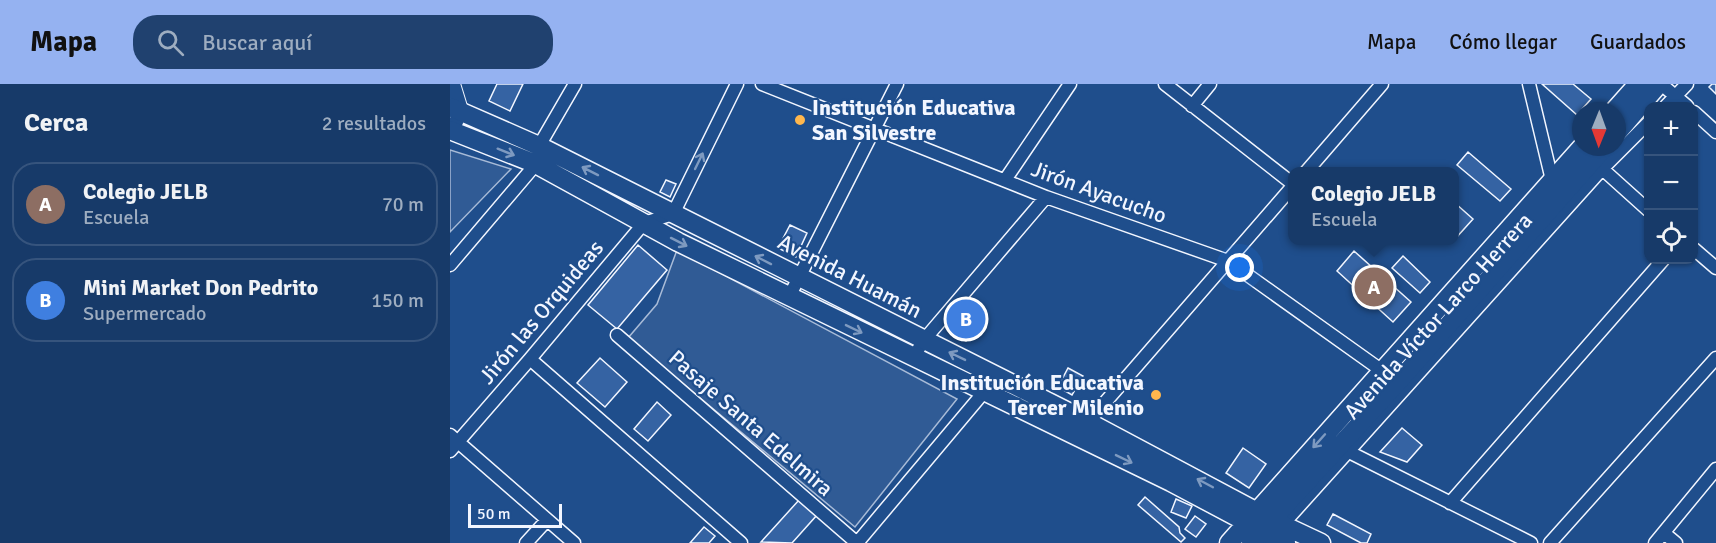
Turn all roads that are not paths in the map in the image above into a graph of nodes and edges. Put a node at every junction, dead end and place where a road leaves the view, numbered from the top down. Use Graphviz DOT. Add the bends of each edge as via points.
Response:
graph roads {
  1 [pos="453,84"];
  2 [pos="575,84"];
  3 [pos="737,84"];
  4 [pos="762,84"];
  5 [pos="897,84"];
  6 [pos="1070,84"];
  7 [pos="1165,84"];
  8 [pos="1210,84"];
  9 [pos="1529,84"];
  10 [pos="1638,84"];
  11 [pos="1660,84"];
  12 [pos="1687,84"];
  13 [pos="1378,86"];
  14 [pos="1676,97"];
  15 [pos="1622,102"];
  16 [pos="1670,102"];
  17 [pos="1682,102"];
  18 [pos="1192,106"];
  19 [pos="455,109"];
  20 [pos="1698,116"];
  21 [pos="1626,123"];
  22 [pos="1644,126"];
  23 [pos="874,129"];
  24 [pos="451,130"];
  25 [pos="1716,132"];
  26 [pos="539,146"];
  27 [pos="1577,156"];
  28 [pos="1602,156"];
  29 [pos="536,164"];
  30 [pos="1598,165"];
  31 [pos="1309,167"];
  32 [pos="1005,180"];
  33 [pos="1288,181"];
  34 [pos="1559,186"];
  35 [pos="1288,191"];
  36 [pos="1046,197"];
  37 [pos="1644,206"];
  38 [pos="673,214"];
  39 [pos="644,223"];
  40 [pos="1698,252"];
  41 [pos="1228,261"];
  42 [pos="1659,264"];
  43 [pos="450,265"];
  44 [pos="1716,268"];
  45 [pos="800,278"];
  46 [pos="789,297"];
  47 [pos="617,335"];
  48 [pos="924,340"];
  49 [pos="913,358"];
  50 [pos="1716,358"];
  51 [pos="530,359"];
  52 [pos="1382,370"];
  53 [pos="1398,382"];
  54 [pos="984,392"];
  55 [pos="1088,422"];
  56 [pos="1084,440"];
  57 [pos="452,443"];
  58 [pos="1349,452"];
  59 [pos="1716,469"];
  60 [pos="1175,475"];
  61 [pos="1450,503"];
  62 [pos="547,520"];
  63 [pos="1266,530"];
  64 [pos="1664,533"];
  65 [pos="526,543"];
  66 [pos="574,543"];
  67 [pos="741,543"];
  68 [pos="857,543"];
  69 [pos="1229,543"];
  70 [pos="1321,543"];
  71 [pos="1531,543"];
  72 [pos="1550,543"];
  73 [pos="1655,543"];
  74 [pos="1676,543"];
  1 -- 19 [label="street"];
  2 -- 26 [label="street"];
  38 -- 3 [label="street, one-way"];
  4 -- 23 [label="street, Jirón Ayacucho"];
  5 -- 23 [label="street"];
  6 -- 32 [label="street"];
  7 -- 18 [label="street"];
  8 -- 18 [label="street"];
  9 -- 34 [label="street"];
  10 -- 15 [label="main road"];
  11 -- 14 [label="street"];
  11 -- 21 [label="main road"];
  12 -- 14 [label="street"];
  13 -- 31 [label="street"];
  14 -- 16 [label="street"];
  14 -- 17 [label="street"];
  18 -- 33 [label="street"];
  19 -- 24 [label="street"];
  19 -- 26 [label="main road, Avenida Huamán"];
  20 -- 25 [label="street"];
  22 -- 30 [label="street, Avenida Víctor Larco Herrera"];
  23 -- 32 [label="street, Jirón Ayacucho"];
  23 -- 45 [label="street"];
  24 -- 29 [label="main road, Avenida Huamán, one-way"];
  38 -- 26 [label="main road, Avenida Huamán, one-way"];
  27 -- 34 [label="main road, Avenida Víctor Larco Herrera"];
  28 -- 30 [label="main road, Avenida Víctor Larco Herrera"];
  29 -- 39 [label="main road, Avenida Huamán"];
  29 -- 43 [label="street"];
  30 -- 34 [label="main road, Avenida Víctor Larco Herrera"];
  30 -- 37 [label="street"];
  30 -- 58 [label="street, Avenida Víctor Larco Herrera"];
  32 -- 36 [label="street, Jirón Ayacucho"];
  34 -- 52 [label="main road, Avenida Víctor Larco Herrera"];
  34 -- 53 [label="main road, Avenida Víctor Larco Herrera"];
  35 -- 41 [label="street"];
  36 -- 41 [label="street, Jirón Ayacucho"];
  36 -- 48 [label="street"];
  38 -- 39 [label="street"];
  45 -- 38 [label="main road, Avenida Huamán, one-way"];
  39 -- 46 [label="main road, Avenida Huamán, one-way"];
  39 -- 51 [label="street, Jirón las Orquideas"];
  40 -- 44 [label="street"];
  41 -- 52 [label="street, Jirón Ayacucho"];
  41 -- 55 [label="street"];
  42 -- 61 [label="street"];
  45 -- 46 [label="street"];
  45 -- 48 [label="main road, Avenida Huamán"];
  46 -- 49 [label="main road, Avenida Huamán, one-way"];
  47 -- 68 [label="street, Pasaje Santa Edelmira"];
  48 -- 49 [label="street"];
  55 -- 48 [label="main road, Avenida Huamán, one-way"];
  49 -- 54 [label="main road, Avenida Huamán"];
  50 -- 72 [label="street"];
  51 -- 57 [label="street, Jirón las Orquideas"];
  51 -- 67 [label="street"];
  52 -- 53 [label="street, Jirón Ayacucho"];
  52 -- 63 [label="main road, Avenida Víctor Larco Herrera, one-way"];
  53 -- 63 [label="main road, Avenida Víctor Larco Herrera"];
  54 -- 56 [label="main road, Avenida Huamán"];
  54 -- 68 [label="street"];
  55 -- 56 [label="street"];
  55 -- 60 [label="main road, Avenida Huamán"];
  56 -- 60 [label="main road, Avenida Huamán, one-way"];
  57 -- 62 [label="street"];
  58 -- 61 [label="street"];
  58 -- 63 [label="street, Avenida Víctor Larco Herrera"];
  59 -- 64 [label="street"];
  60 -- 63 [label="main road, Avenida Huamán"];
  61 -- 71 [label="street"];
  62 -- 65 [label="street"];
  62 -- 66 [label="street"];
  63 -- 69 [label="main road, Avenida Víctor Larco Herrera"];
  63 -- 70 [label="main road, Avenida Huamán"];
  64 -- 73 [label="street"];
  64 -- 74 [label="street"];
}
